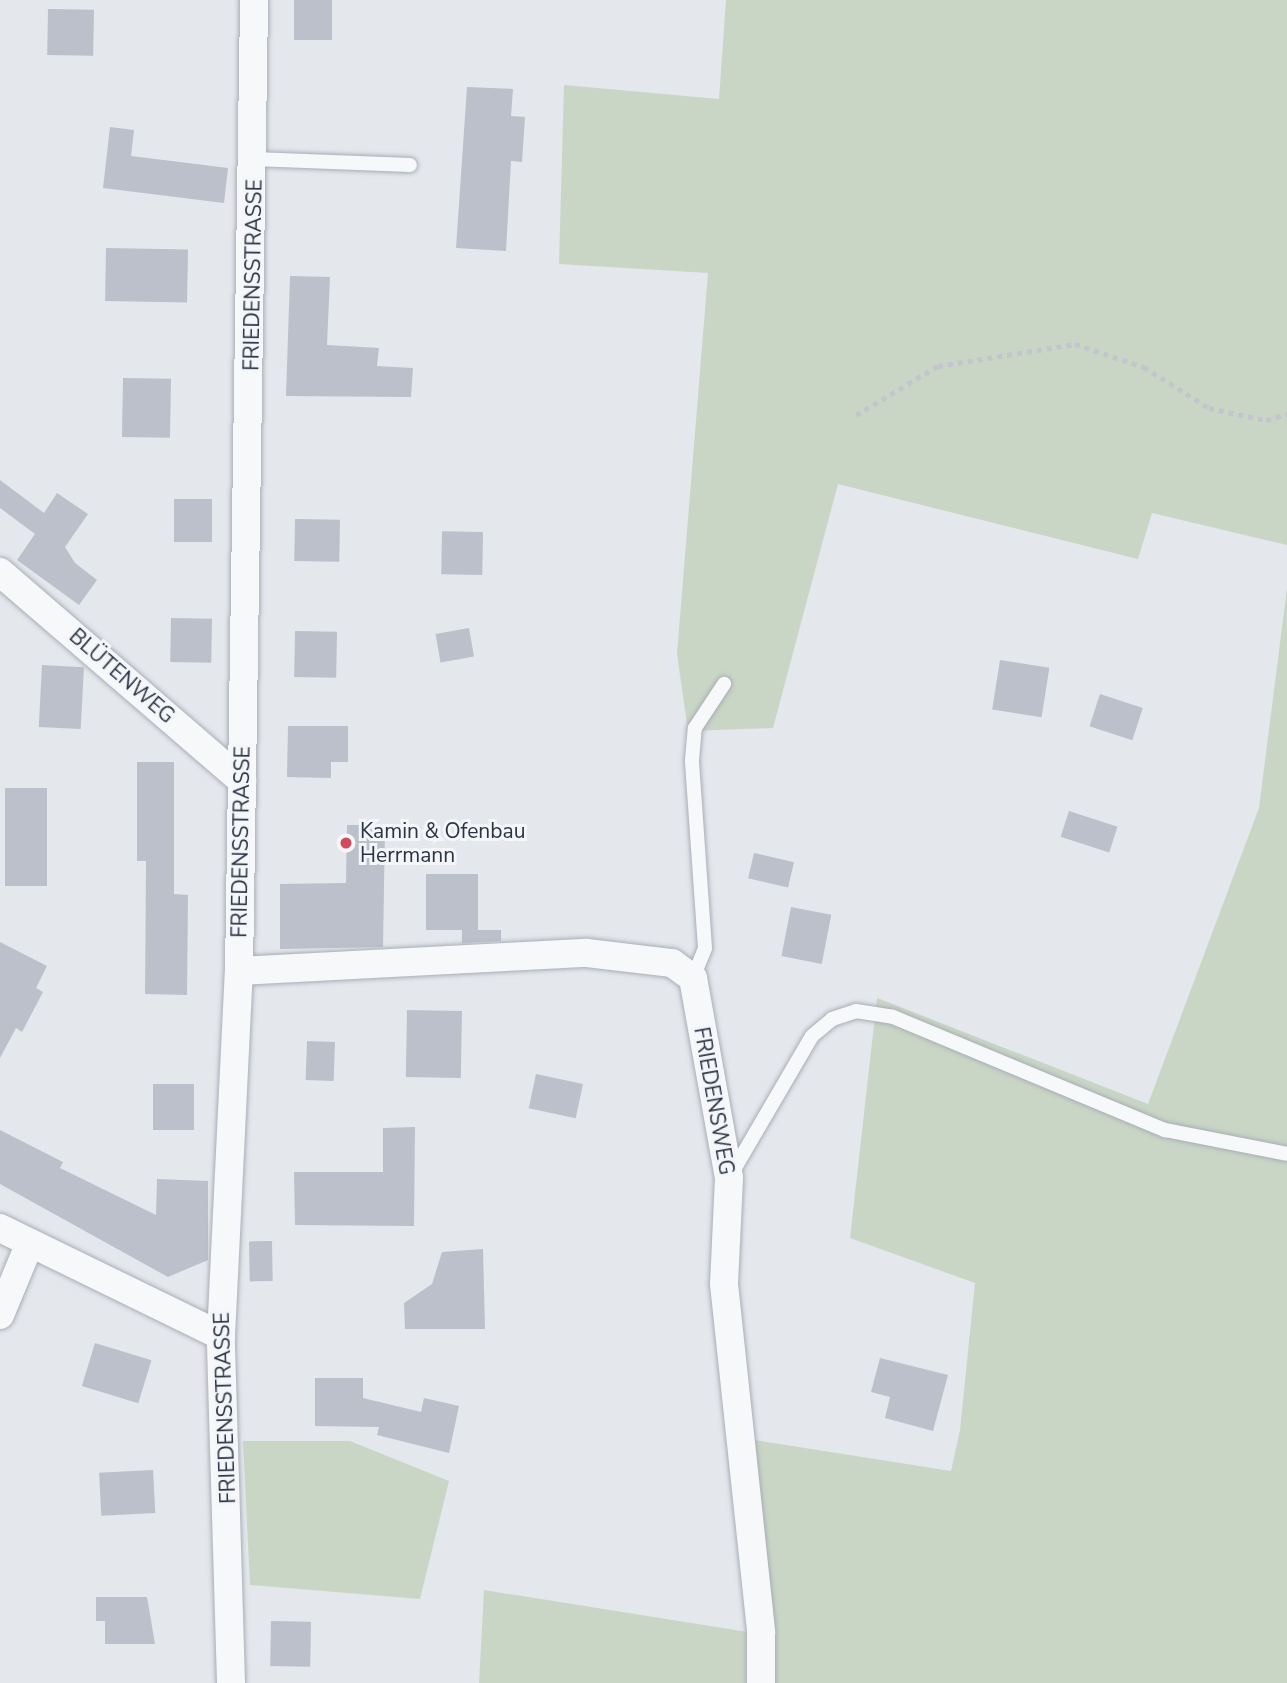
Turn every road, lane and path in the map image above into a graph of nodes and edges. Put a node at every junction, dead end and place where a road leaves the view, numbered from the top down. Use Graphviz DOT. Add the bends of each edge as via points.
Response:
graph roads {
  1 [pos="254,0"];
  2 [pos="254,159"];
  3 [pos="410,165"];
  4 [pos="1287,414"];
  5 [pos="856,415"];
  6 [pos="0,572"];
  7 [pos="724,684"];
  8 [pos="242,781"];
  9 [pos="239,971"];
  10 [pos="693,978"];
  11 [pos="1287,1154"];
  12 [pos="729,1178"];
  13 [pos="0,1228"];
  14 [pos="29,1245"];
  15 [pos="0,1315"];
  16 [pos="221,1336"];
  17 [pos="231,1683"];
  18 [pos="761,1683"];
  1 -- 2 [label="street, FRIEDENSSTRASSE"];
  2 -- 3 [label="lane"];
  2 -- 8 [label="street, FRIEDENSSTRASSE"];
  4 -- 5 [label="path" via="1266,420 1209,408 1144,367 1075,344 938,366"];
  6 -- 8 [label="street, BLÜTENWEG"];
  7 -- 10 [label="lane" via="695,728 692,760 705,948"];
  8 -- 9 [label="street, FRIEDENSSTRASSE"];
  9 -- 10 [label="street" via="587,953 672,963"];
  9 -- 16 [label="street, FRIEDENSSTRASSE"];
  10 -- 12 [label="street, FRIEDENSWEG"];
  11 -- 12 [label="lane" via="1165,1130 893,1017 856,1011 832,1019 812,1036"];
  12 -- 18 [label="street, FRIEDENSWEG" via="724,1284 761,1633"];
  13 -- 14 [label="street"];
  14 -- 15 [label="street"];
  14 -- 16 [label="street"];
  16 -- 17 [label="street, FRIEDENSSTRASSE"];
}
